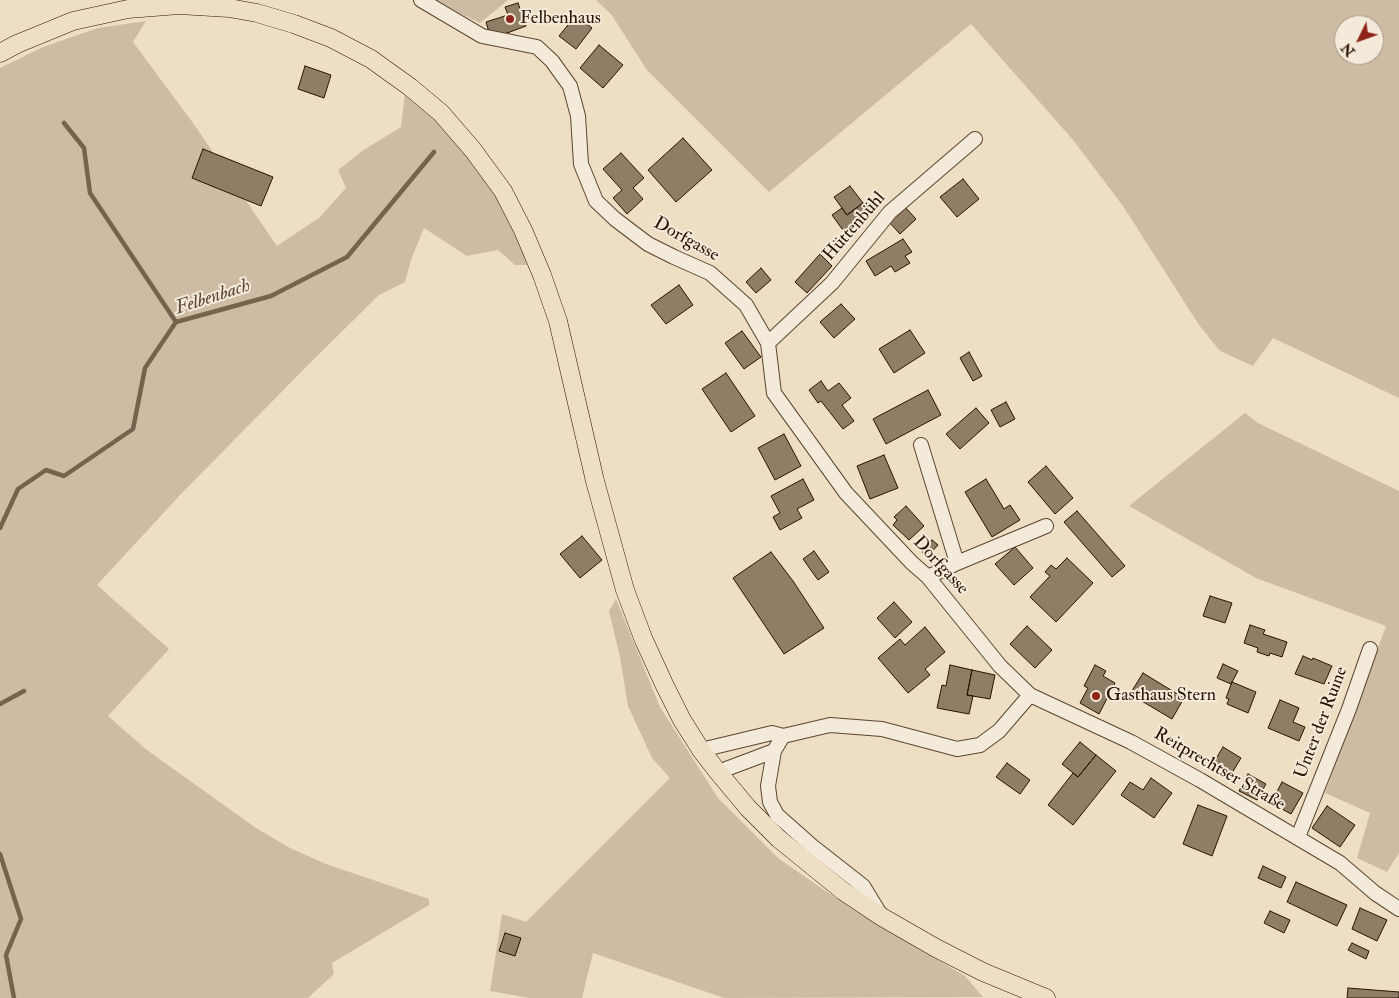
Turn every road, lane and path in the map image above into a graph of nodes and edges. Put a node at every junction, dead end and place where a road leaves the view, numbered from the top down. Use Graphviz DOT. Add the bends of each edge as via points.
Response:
graph roads {
  1 [pos="421,0"];
  2 [pos="181,2"];
  3 [pos="256,7"];
  4 [pos="0,52"];
  5 [pos="975,139"];
  6 [pos="768,343"];
  7 [pos="921,445"];
  8 [pos="1046,526"];
  9 [pos="957,563"];
  10 [pos="928,577"];
  11 [pos="1370,649"];
  12 [pos="1012,676"];
  13 [pos="1030,695"];
  14 [pos="1015,712"];
  15 [pos="783,736"];
  16 [pos="701,750"];
  17 [pos="774,751"];
  18 [pos="718,772"];
  19 [pos="1298,837"];
  20 [pos="779,838"];
  21 [pos="812,846"];
  22 [pos="1399,909"];
  23 [pos="882,917"];
  24 [pos="1046,998"];
  1 -- 6 [label="street, Dorfgasse" via="482,36 537,48 552,61 570,86 578,116 582,164 596,200 648,244 710,273 746,305"];
  2 -- 3 [label="main road" via="229,8"];
  2 -- 4 [label="main road" via="73,21"];
  3 -- 16 [label="main road" via="372,59 410,87 441,113 474,150 503,191 542,274 558,321 595,481 625,590 664,684"];
  5 -- 6 [label="street, Hüttenbühl" via="890,212 832,283"];
  6 -- 10 [label="street, Dorfgasse" via="774,392 846,493"];
  7 -- 9 [label="street"];
  8 -- 9 [label="street"];
  9 -- 10 [label="street"];
  10 -- 12 [label="street, Dorfgasse" via="1000,666"];
  11 -- 19 [label="street, Unter der Ruine"];
  12 -- 13 [label="street, Dorfgasse"];
  12 -- 14 [label="street"];
  13 -- 14 [label="street"];
  13 -- 19 [label="street, Reitprechtser Straße" via="1132,742"];
  14 -- 15 [label="street" via="999,731 980,745 957,749 882,729 830,725"];
  15 -- 16 [label="street" via="772,733"];
  15 -- 17 [label="street"];
  16 -- 18 [label="main road"];
  17 -- 18 [label="street"];
  17 -- 21 [label="street" via="768,786 770,802 777,815"];
  18 -- 20 [label="main road"];
  19 -- 22 [label="street, Reitprechtser Straße" via="1340,863"];
  20 -- 21 [label="street"];
  20 -- 23 [label="main road" via="843,891"];
  21 -- 23 [label="street" via="863,886"];
  23 -- 24 [label="main road" via="983,972"];
}
